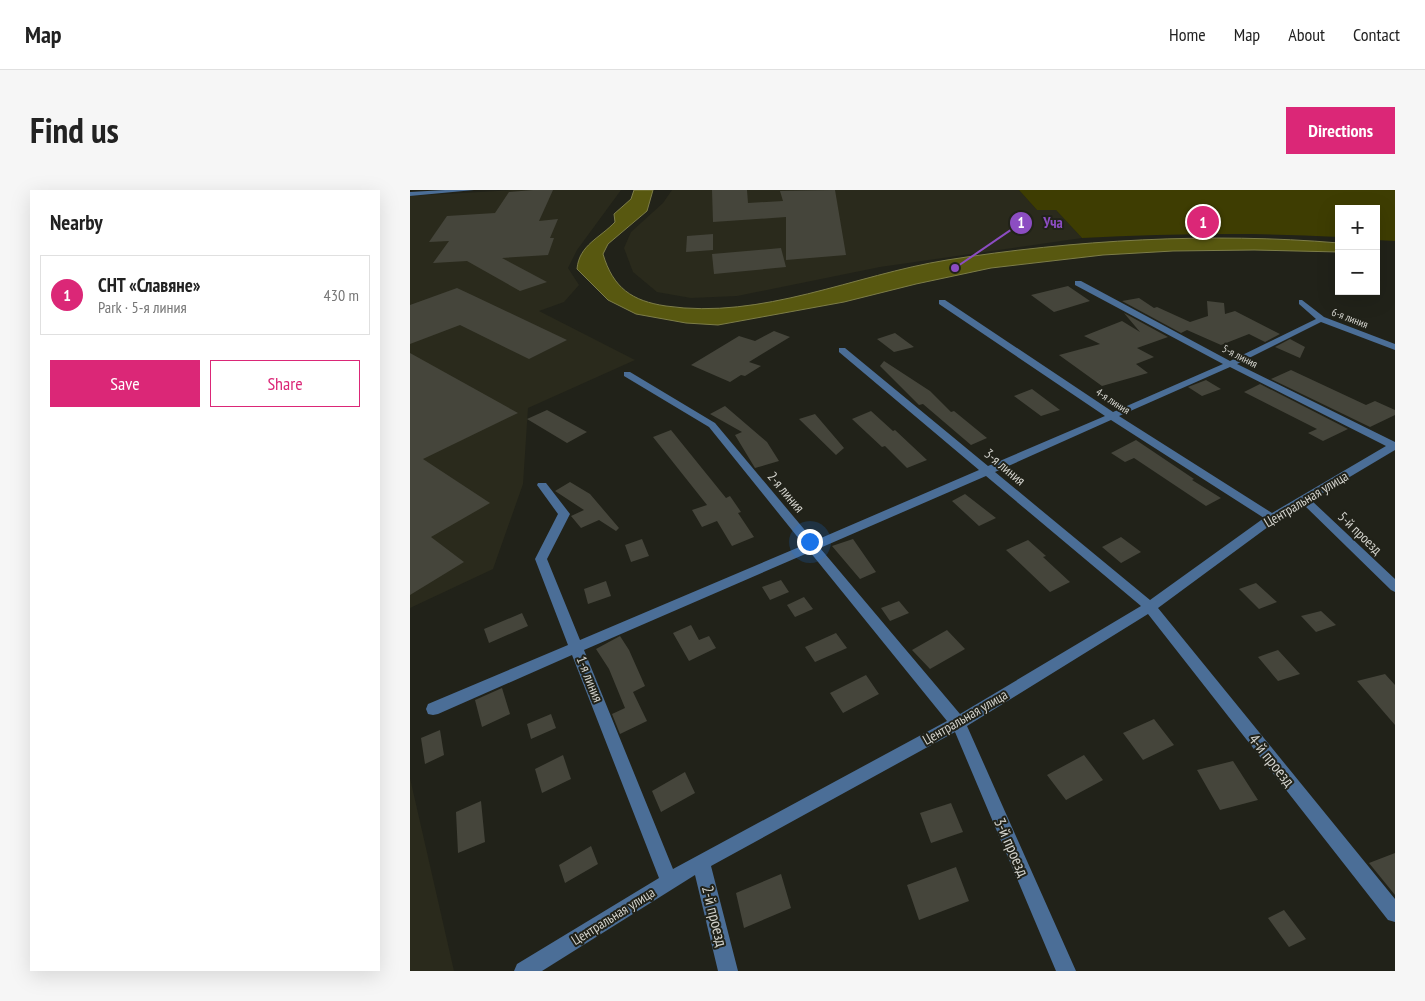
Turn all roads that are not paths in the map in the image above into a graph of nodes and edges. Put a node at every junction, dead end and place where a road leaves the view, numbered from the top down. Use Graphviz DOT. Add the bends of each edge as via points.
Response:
graph roads {
  1 [pos="471,190"];
  2 [pos="410,194"];
  3 [pos="1078,283"];
  4 [pos="942,302"];
  5 [pos="1302,302"];
  6 [pos="1321,319"];
  7 [pos="1395,348"];
  8 [pos="842,350"];
  9 [pos="1230,364"];
  10 [pos="627,374"];
  11 [pos="1112,416"];
  12 [pos="1394,446"];
  13 [pos="987,471"];
  14 [pos="542,485"];
  15 [pos="1305,500"];
  16 [pos="1272,518"];
  17 [pos="813,548"];
  18 [pos="1395,587"];
  19 [pos="1150,607"];
  20 [pos="577,648"];
  21 [pos="433,709"];
  22 [pos="958,723"];
  23 [pos="701,862"];
  24 [pos="669,881"];
  25 [pos="1395,913"];
  26 [pos="524,971"];
  27 [pos="728,971"];
  28 [pos="1066,971"];
  1 -- 2 [label="street"];
  3 -- 9 [label="street, 5-я линия"];
  4 -- 11 [label="street, 4-я линия"];
  5 -- 6 [label="street, 6-я линия"];
  6 -- 7 [label="street, 6-я линия"];
  6 -- 9 [label="street"];
  8 -- 13 [label="street, 3-я линия"];
  9 -- 11 [label="street"];
  9 -- 12 [label="street, 5-я линия"];
  10 -- 17 [label="street, 2-я линия" via="712,425"];
  11 -- 13 [label="street"];
  11 -- 16 [label="street, 4-я линия"];
  12 -- 15 [label="street, Центральная улица"];
  13 -- 17 [label="street"];
  13 -- 19 [label="street, 3-я линия"];
  14 -- 20 [label="street, 1-я линия" via="564,514 541,559"];
  15 -- 16 [label="street, Центральная улица"];
  15 -- 18 [label="street, 5-й проезд"];
  16 -- 19 [label="street, Центральная улица"];
  17 -- 20 [label="street"];
  17 -- 22 [label="street, 2-я линия"];
  19 -- 22 [label="street, Центральная улица"];
  19 -- 25 [label="street, 4-й проезд"];
  20 -- 21 [label="street"];
  20 -- 24 [label="street, 1-я линия"];
  22 -- 23 [label="street, Центральная улица"];
  22 -- 28 [label="street, 3-й проезд"];
  23 -- 24 [label="street, Центральная улица"];
  23 -- 27 [label="street, 2-й проезд"];
  24 -- 26 [label="street, Центральная улица"];
}
